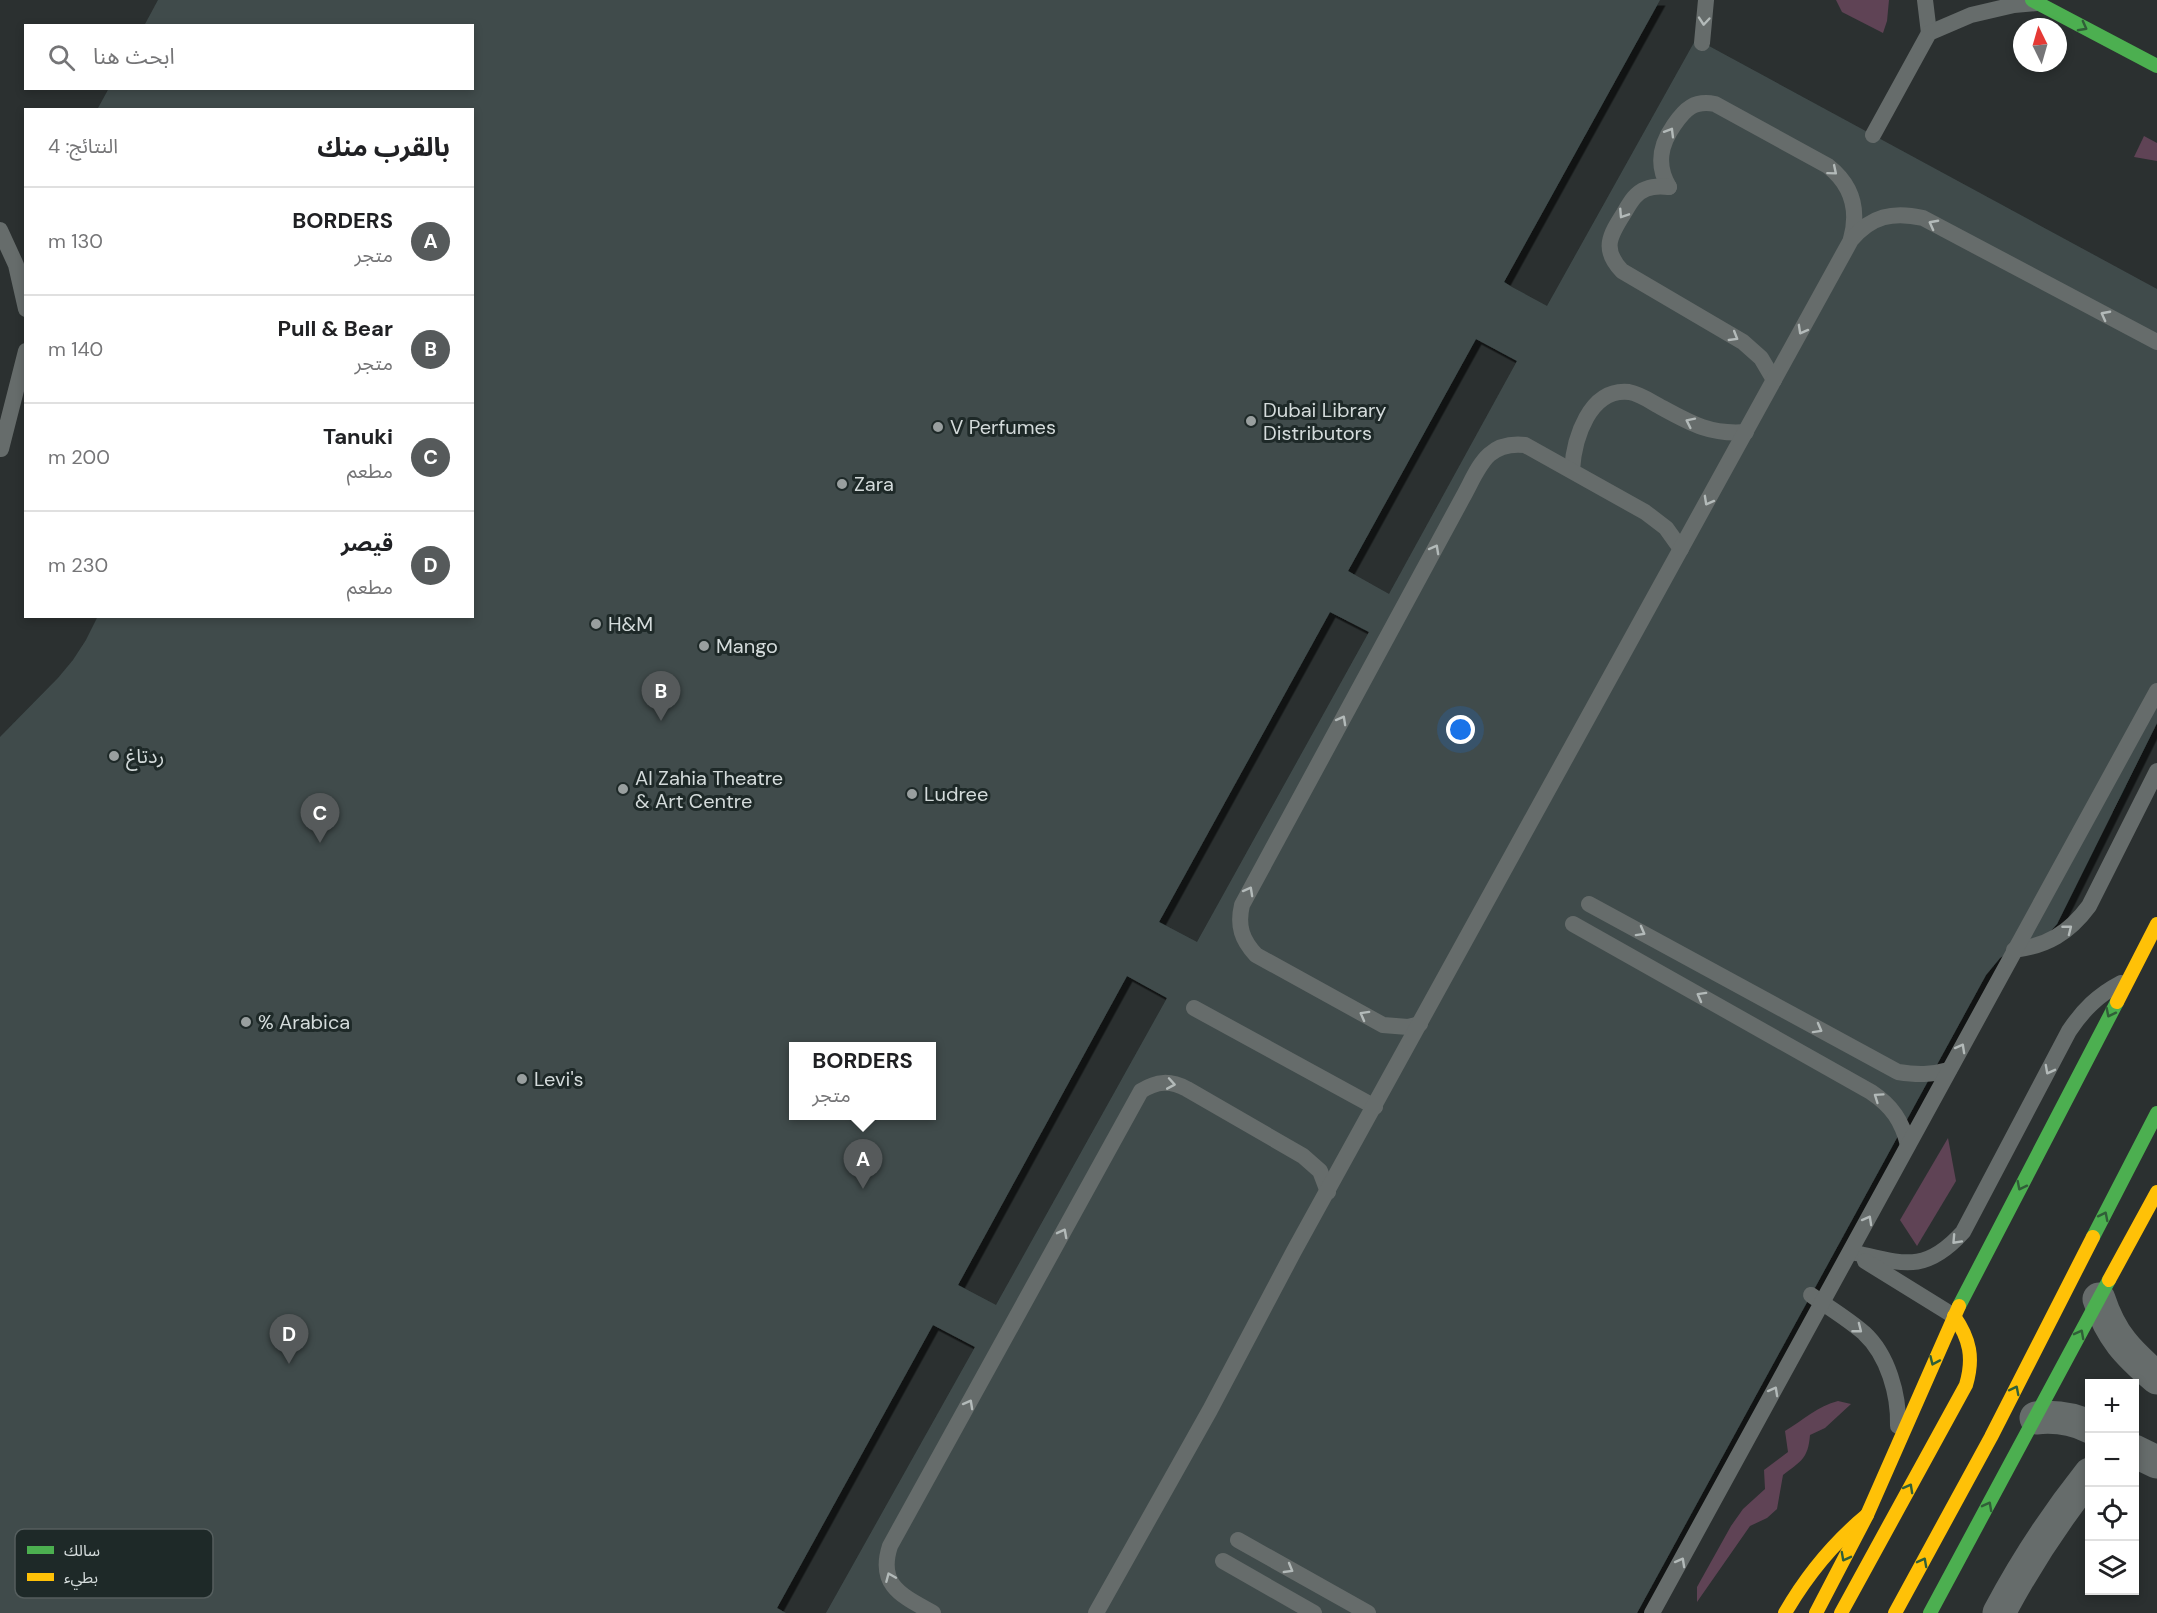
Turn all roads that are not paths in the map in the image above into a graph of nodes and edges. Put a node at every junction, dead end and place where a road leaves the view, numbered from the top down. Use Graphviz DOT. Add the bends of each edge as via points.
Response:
graph roads {
  1 [pos="1706,0"];
  2 [pos="1925,0"];
  3 [pos="2034,1"];
  4 [pos="1929,33"];
  5 [pos="1702,43"];
  6 [pos="2157,66"];
  7 [pos="1873,135"];
  8 [pos="0,230"];
  9 [pos="1851,240"];
  10 [pos="24,301"];
  11 [pos="2157,342"];
  12 [pos="24,359"];
  13 [pos="1774,380"];
  14 [pos="1746,432"];
  15 [pos="1,449"];
  16 [pos="1572,470"];
  17 [pos="1682,549"];
  18 [pos="2157,691"];
  19 [pos="2157,771"];
  20 [pos="1589,904"];
  21 [pos="1573,924"];
  22 [pos="2157,924"];
  23 [pos="2014,950"];
  24 [pos="2127,980"];
  25 [pos="1194,1008"];
  26 [pos="1420,1024"];
  27 [pos="1949,1070"];
  28 [pos="1375,1107"];
  29 [pos="2157,1113"];
  30 [pos="1908,1145"];
  31 [pos="1328,1192"];
  32 [pos="2157,1192"];
  33 [pos="2152,1211"];
  34 [pos="1811,1295"];
  35 [pos="2099,1299"];
  36 [pos="1954,1316"];
  37 [pos="2157,1378"];
  38 [pos="2036,1418"];
  39 [pos="2085,1425"];
  40 [pos="1896,1448"];
  41 [pos="2139,1453"];
  42 [pos="2157,1462"];
  43 [pos="2085,1481"];
  44 [pos="1867,1515"];
  45 [pos="1238,1540"];
  46 [pos="1223,1561"];
  47 [pos="933,1613"];
  48 [pos="1096,1613"];
  49 [pos="1314,1613"];
  50 [pos="1368,1613"];
  51 [pos="1652,1613"];
  52 [pos="1785,1613"];
  53 [pos="1816,1613"];
  54 [pos="1841,1613"];
  55 [pos="1895,1613"];
  56 [pos="1930,1613"];
  57 [pos="1999,1613"];
  1 -- 5 [label="lane, one-way"];
  2 -- 4 [label="lane"];
  3 -- 4 [label="lane" via="1971,15"];
  3 -- 6 [label="street, one-way"];
  4 -- 7 [label="lane"];
  8 -- 10 [label="lane" via="15,265"];
  11 -- 9 [label="lane, one-way" via="1923,218 1890,215 1874,220"];
  9 -- 13 [label="lane, one-way"];
  9 -- 13 [label="lane" via="1855,213 1847,186 1839,175 1715,104 1699,103 1684,110 1666,137 1661,158 1669,187 1646,189 1633,199 1610,235 1612,260 1622,271 1743,342 1761,358"];
  12 -- 15 [label="lane"];
  13 -- 14 [label="lane"];
  14 -- 16 [label="lane, one-way" via="1707,430 1638,395 1621,393 1603,399 1585,421 1575,446"];
  14 -- 17 [label="lane, one-way"];
  16 -- 17 [label="lane" via="1656,519"];
  26 -- 16 [label="lane, one-way" via="1383,1025 1256,955 1243,938 1239,916 1242,905 1489,453 1512,444 1525,445"];
  17 -- 26 [label="lane"];
  18 -- 23 [label="lane"];
  23 -- 19 [label="lane, one-way" via="2049,942 2078,921"];
  20 -- 27 [label="lane, one-way" via="1898,1072 1932,1075"];
  30 -- 21 [label="lane, one-way" via="1896,1115 1871,1092"];
  22 -- 24 [label="street"];
  27 -- 23 [label="lane, one-way"];
  24 -- 36 [label="street, one-way"];
  24 -- 36 [label="lane, one-way" via="2094,1001 2075,1023 1963,1232 1950,1247 1913,1264 1851,1252"];
  25 -- 28 [label="lane"];
  26 -- 28 [label="lane"];
  27 -- 30 [label="lane"];
  28 -- 31 [label="lane"];
  55 -- 29 [label="street, one-way" via="1991,1437"];
  51 -- 30 [label="lane, one-way"];
  47 -- 31 [label="lane, one-way" via="892,1584 886,1572 890,1546 1142,1091 1152,1084 1176,1083 1303,1156 1320,1172"];
  31 -- 48 [label="lane"];
  32 -- 33 [label="street"];
  33 -- 35 [label="street"];
  34 -- 40 [label="lane, one-way" via="1865,1334 1879,1353 1897,1399"];
  35 -- 37 [label="street" via="2113,1334"];
  38 -- 35 [label="street, one-way"];
  36 -- 40 [label="street, one-way"];
  54 -- 36 [label="street, one-way" via="1971,1372 1970,1345"];
  38 -- 39 [label="street" via="2050,1416"];
  56 -- 38 [label="street, one-way"];
  40 -- 44 [label="street"];
  41 -- 42 [label="street"];
  43 -- 57 [label="street" via="2044,1536"];
  44 -- 52 [label="street" via="1828,1550"];
  44 -- 53 [label="street, one-way"];
  45 -- 50 [label="lane, one-way"];
  46 -- 49 [label="lane"];
}
